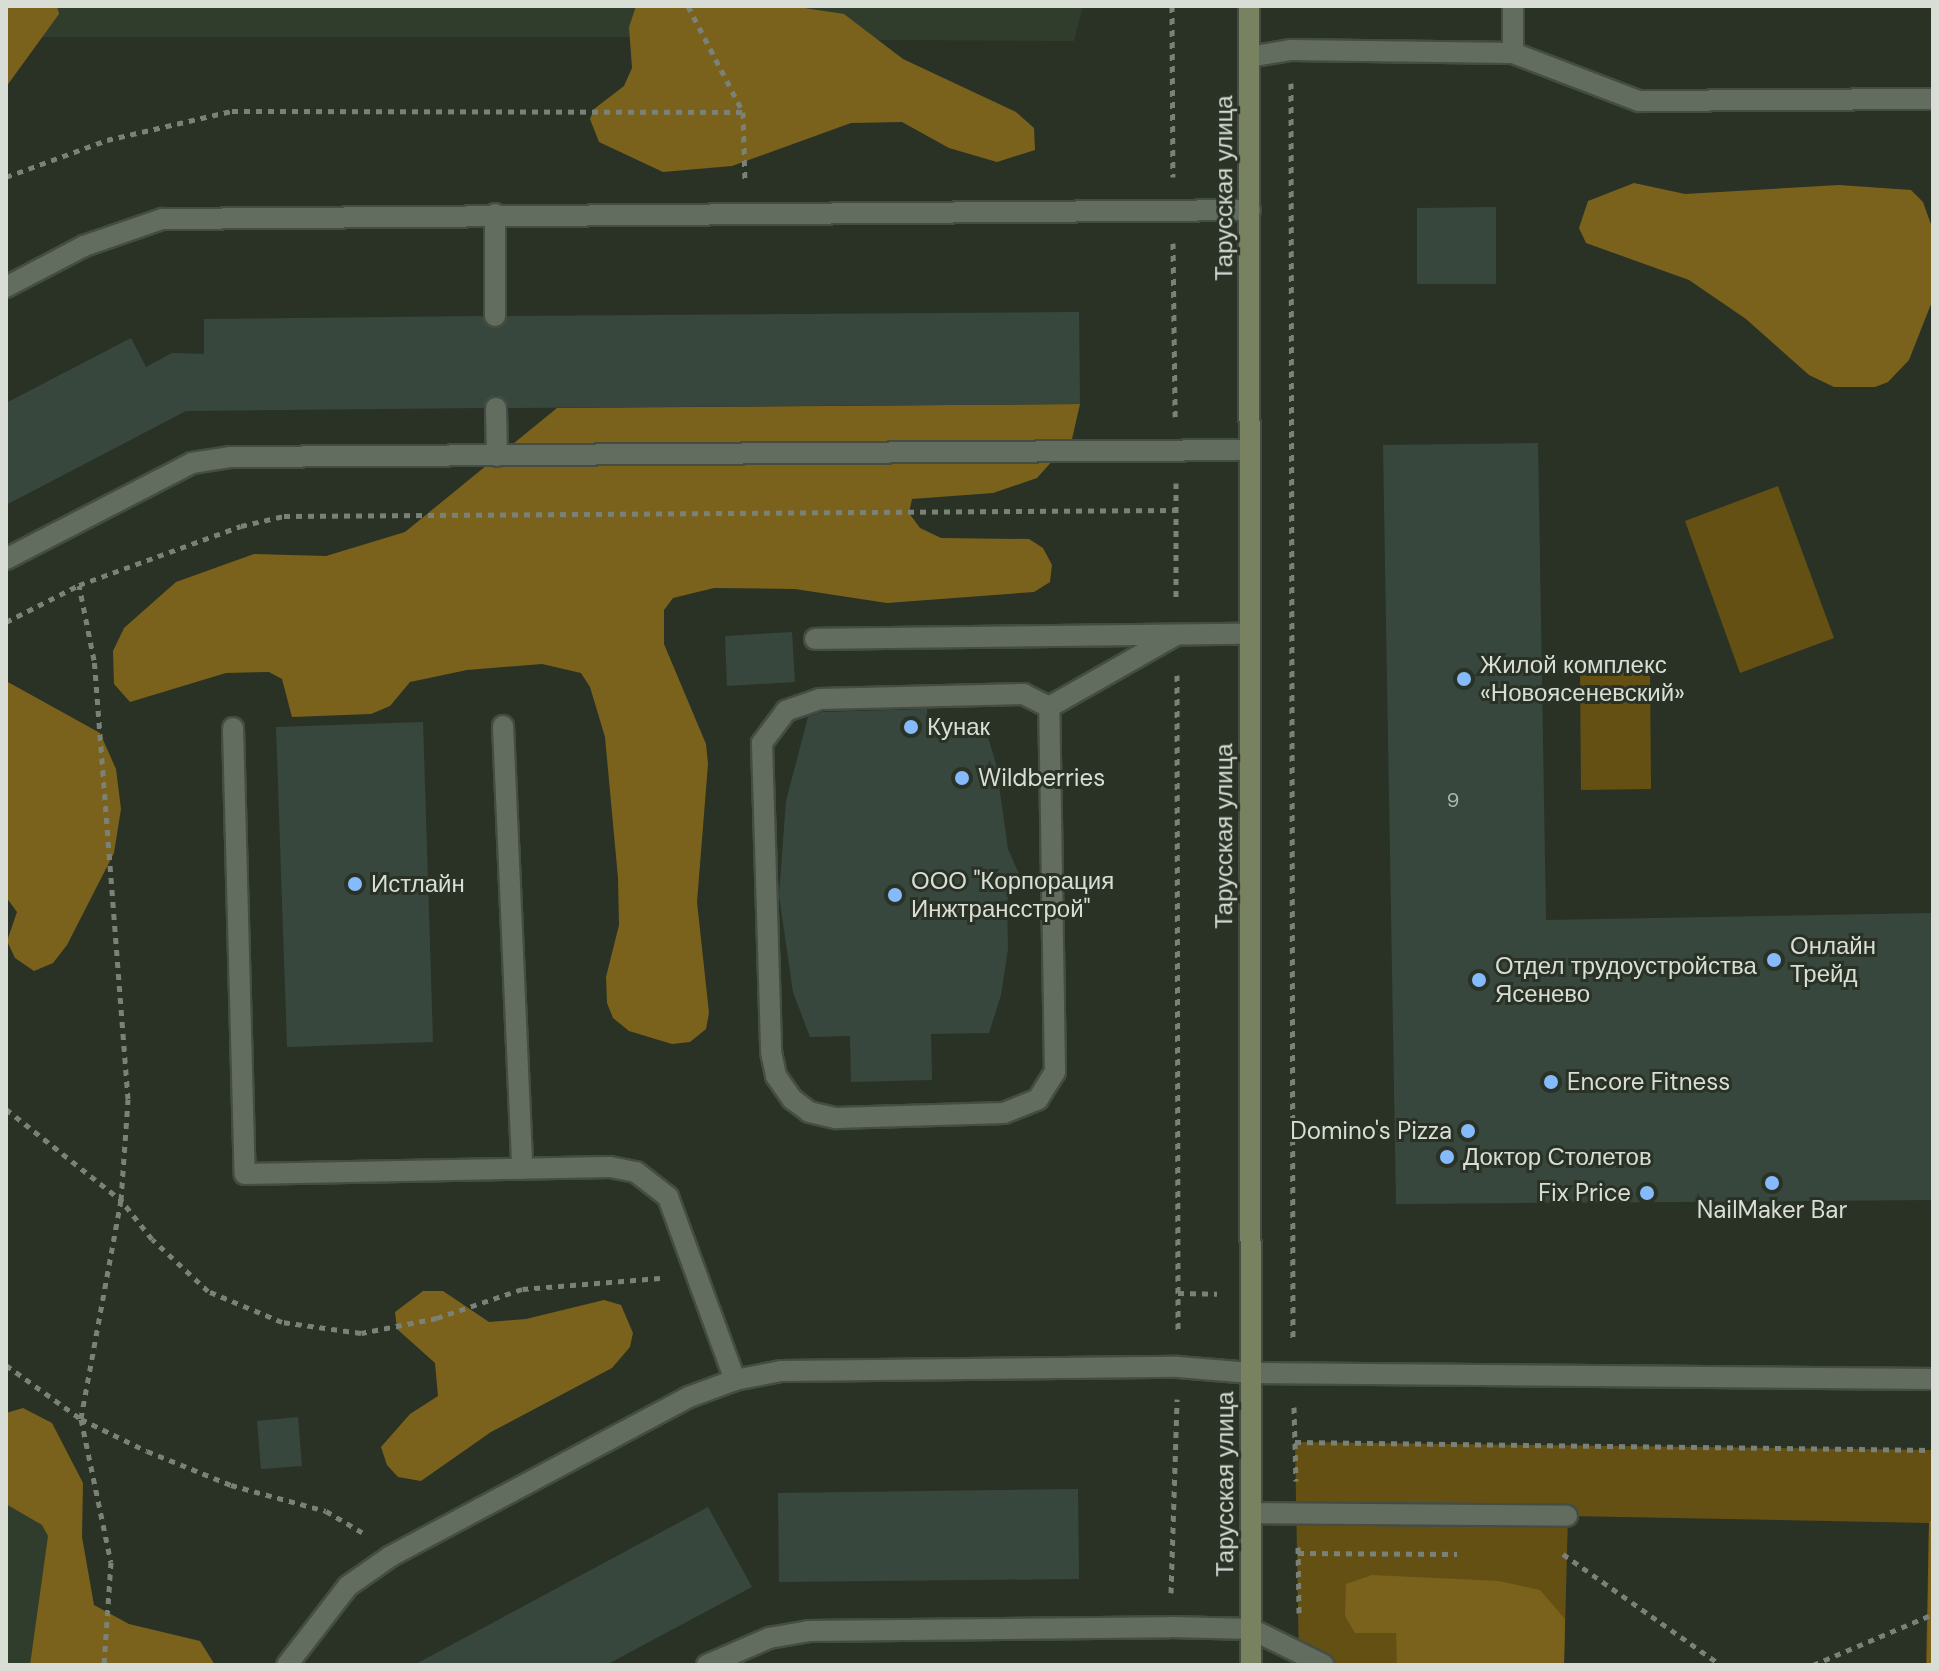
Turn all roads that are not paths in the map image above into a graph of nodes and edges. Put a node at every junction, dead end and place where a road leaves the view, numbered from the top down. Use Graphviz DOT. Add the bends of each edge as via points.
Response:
graph roads {
  1 [pos="1249,6"];
  2 [pos="1513,6"];
  3 [pos="1513,53"];
  4 [pos="1249,57"];
  5 [pos="1933,99"];
  6 [pos="1250,210"];
  7 [pos="495,214"];
  8 [pos="6,287"];
  9 [pos="495,316"];
  10 [pos="496,408"];
  11 [pos="1250,450"];
  12 [pos="497,456"];
  13 [pos="6,559"];
  14 [pos="1250,634"];
  15 [pos="1176,635"];
  16 [pos="815,639"];
  17 [pos="1049,707"];
  18 [pos="503,726"];
  19 [pos="233,728"];
  20 [pos="522,1169"];
  21 [pos="1251,1373"];
  22 [pos="1933,1379"];
  23 [pos="735,1380"];
  24 [pos="1251,1513"];
  25 [pos="1567,1516"];
  26 [pos="1251,1629"];
  27 [pos="287,1665"];
  28 [pos="707,1665"];
  29 [pos="1251,1665"];
  30 [pos="1324,1665"];
  1 -- 4 [label="main road, Тарусская улица"];
  2 -- 3 [label="street"];
  3 -- 4 [label="street" via="1291,50"];
  3 -- 5 [label="street" via="1639,101"];
  4 -- 6 [label="main road, Тарусская улица"];
  6 -- 7 [label="street"];
  6 -- 11 [label="main road, Тарусская улица"];
  7 -- 8 [label="street" via="162,219 84,246"];
  7 -- 9 [label="street"];
  10 -- 12 [label="street"];
  11 -- 12 [label="street"];
  11 -- 14 [label="main road, Тарусская улица"];
  12 -- 13 [label="street" via="230,457 192,463"];
  14 -- 15 [label="street"];
  14 -- 21 [label="main road, Тарусская улица"];
  15 -- 16 [label="street"];
  15 -- 17 [label="street"];
  17 -- 17 [label="street" via="1055,1072 1038,1099 1004,1113 836,1118 809,1112 776,1076 771,1052 762,743 786,711 820,699 1024,694"];
  18 -- 20 [label="street"];
  19 -- 20 [label="street" via="245,1174"];
  20 -- 23 [label="street" via="610,1167 636,1172 668,1197"];
  21 -- 22 [label="street"];
  21 -- 23 [label="street" via="1178,1367 781,1371"];
  21 -- 24 [label="main road, Тарусская улица"];
  23 -- 27 [label="street" via="689,1397 391,1556 348,1586"];
  24 -- 25 [label="street"];
  24 -- 26 [label="main road, Тарусская улица"];
  26 -- 28 [label="street" via="808,1631 769,1638"];
  26 -- 29 [label="main road, Тарусская улица"];
  26 -- 30 [label="street"];
}
